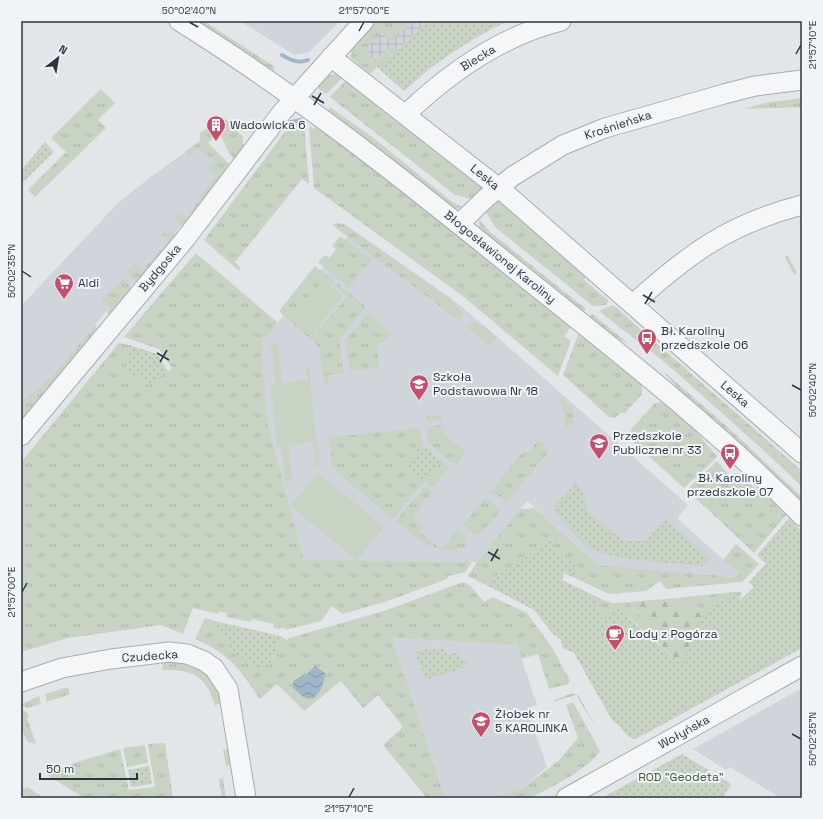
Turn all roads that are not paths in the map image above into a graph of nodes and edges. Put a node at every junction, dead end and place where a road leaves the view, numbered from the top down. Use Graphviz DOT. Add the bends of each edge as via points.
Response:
graph roads {
  1 [pos="179,21"];
  2 [pos="364,21"];
  3 [pos="561,21"];
  4 [pos="331,57"];
  5 [pos="802,80"];
  6 [pos="295,98"];
  7 [pos="406,114"];
  8 [pos="499,188"];
  9 [pos="802,205"];
  10 [pos="459,224"];
  11 [pos="633,304"];
  12 [pos="21,436"];
  13 [pos="802,453"];
  14 [pos="802,516"];
  15 [pos="802,666"];
  16 [pos="21,682"];
  17 [pos="246,798"];
  18 [pos="566,798"];
  1 -- 6 [label="street, Błogosławionej Karoliny"];
  2 -- 4 [label="street, Bydgoska"];
  3 -- 7 [label="street, Biecka" via="526,32 481,55 435,86"];
  4 -- 6 [label="street, Bydgoska"];
  4 -- 7 [label="street, Leska"];
  5 -- 8 [label="street, Krośnieńska" via="743,89 597,130 563,145 532,163"];
  6 -- 10 [label="street, Błogosławionej Karoliny"];
  6 -- 12 [label="street, Bydgoska" via="186,238"];
  7 -- 8 [label="street, Leska"];
  8 -- 10 [label="street, Krośnieńska"];
  8 -- 11 [label="street, Leska"];
  9 -- 11 [label="street" via="774,212 716,238 689,256"];
  10 -- 14 [label="street, Błogosławionej Karoliny" via="659,385 735,451"];
  11 -- 13 [label="street, Leska"];
  15 -- 18 [label="street, Wołyńska"];
  16 -- 17 [label="street, Czudecka" via="62,668 169,652 187,654 204,661 214,668 228,689"];
}
